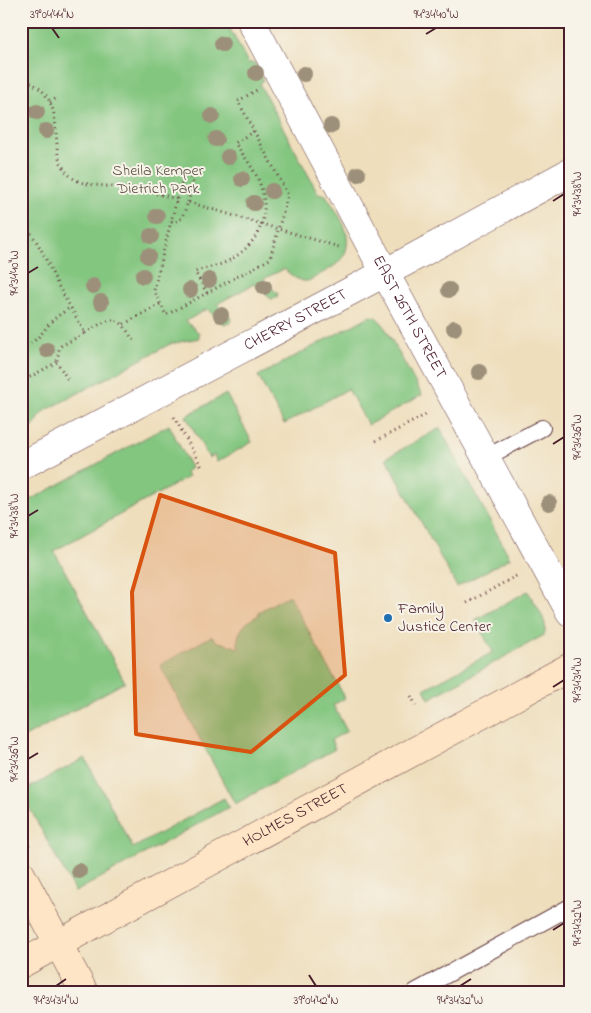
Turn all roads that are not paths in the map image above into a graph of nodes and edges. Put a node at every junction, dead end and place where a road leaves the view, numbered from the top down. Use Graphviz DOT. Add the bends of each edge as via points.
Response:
graph roads {
  1 [pos="251,21"];
  2 [pos="570,172"];
  3 [pos="384,273"];
  4 [pos="542,428"];
  5 [pos="486,458"];
  6 [pos="21,466"];
  7 [pos="570,612"];
  8 [pos="570,667"];
  9 [pos="21,874"];
  10 [pos="570,907"];
  11 [pos="58,944"];
  12 [pos="21,964"];
  13 [pos="84,992"];
  14 [pos="414,992"];
  1 -- 3 [label="street, EAST 26TH STREET"];
  2 -- 3 [label="street, CHERRY STREET"];
  3 -- 5 [label="street, EAST 26TH STREET"];
  3 -- 6 [label="street, CHERRY STREET"];
  4 -- 5 [label="lane"];
  5 -- 7 [label="street, EAST 26TH STREET"];
  8 -- 11 [label="street, HOLMES STREET"];
  9 -- 11 [label="street"];
  10 -- 14 [label="lane"];
  11 -- 12 [label="street, HOLMES STREET"];
  11 -- 13 [label="street"];
}
